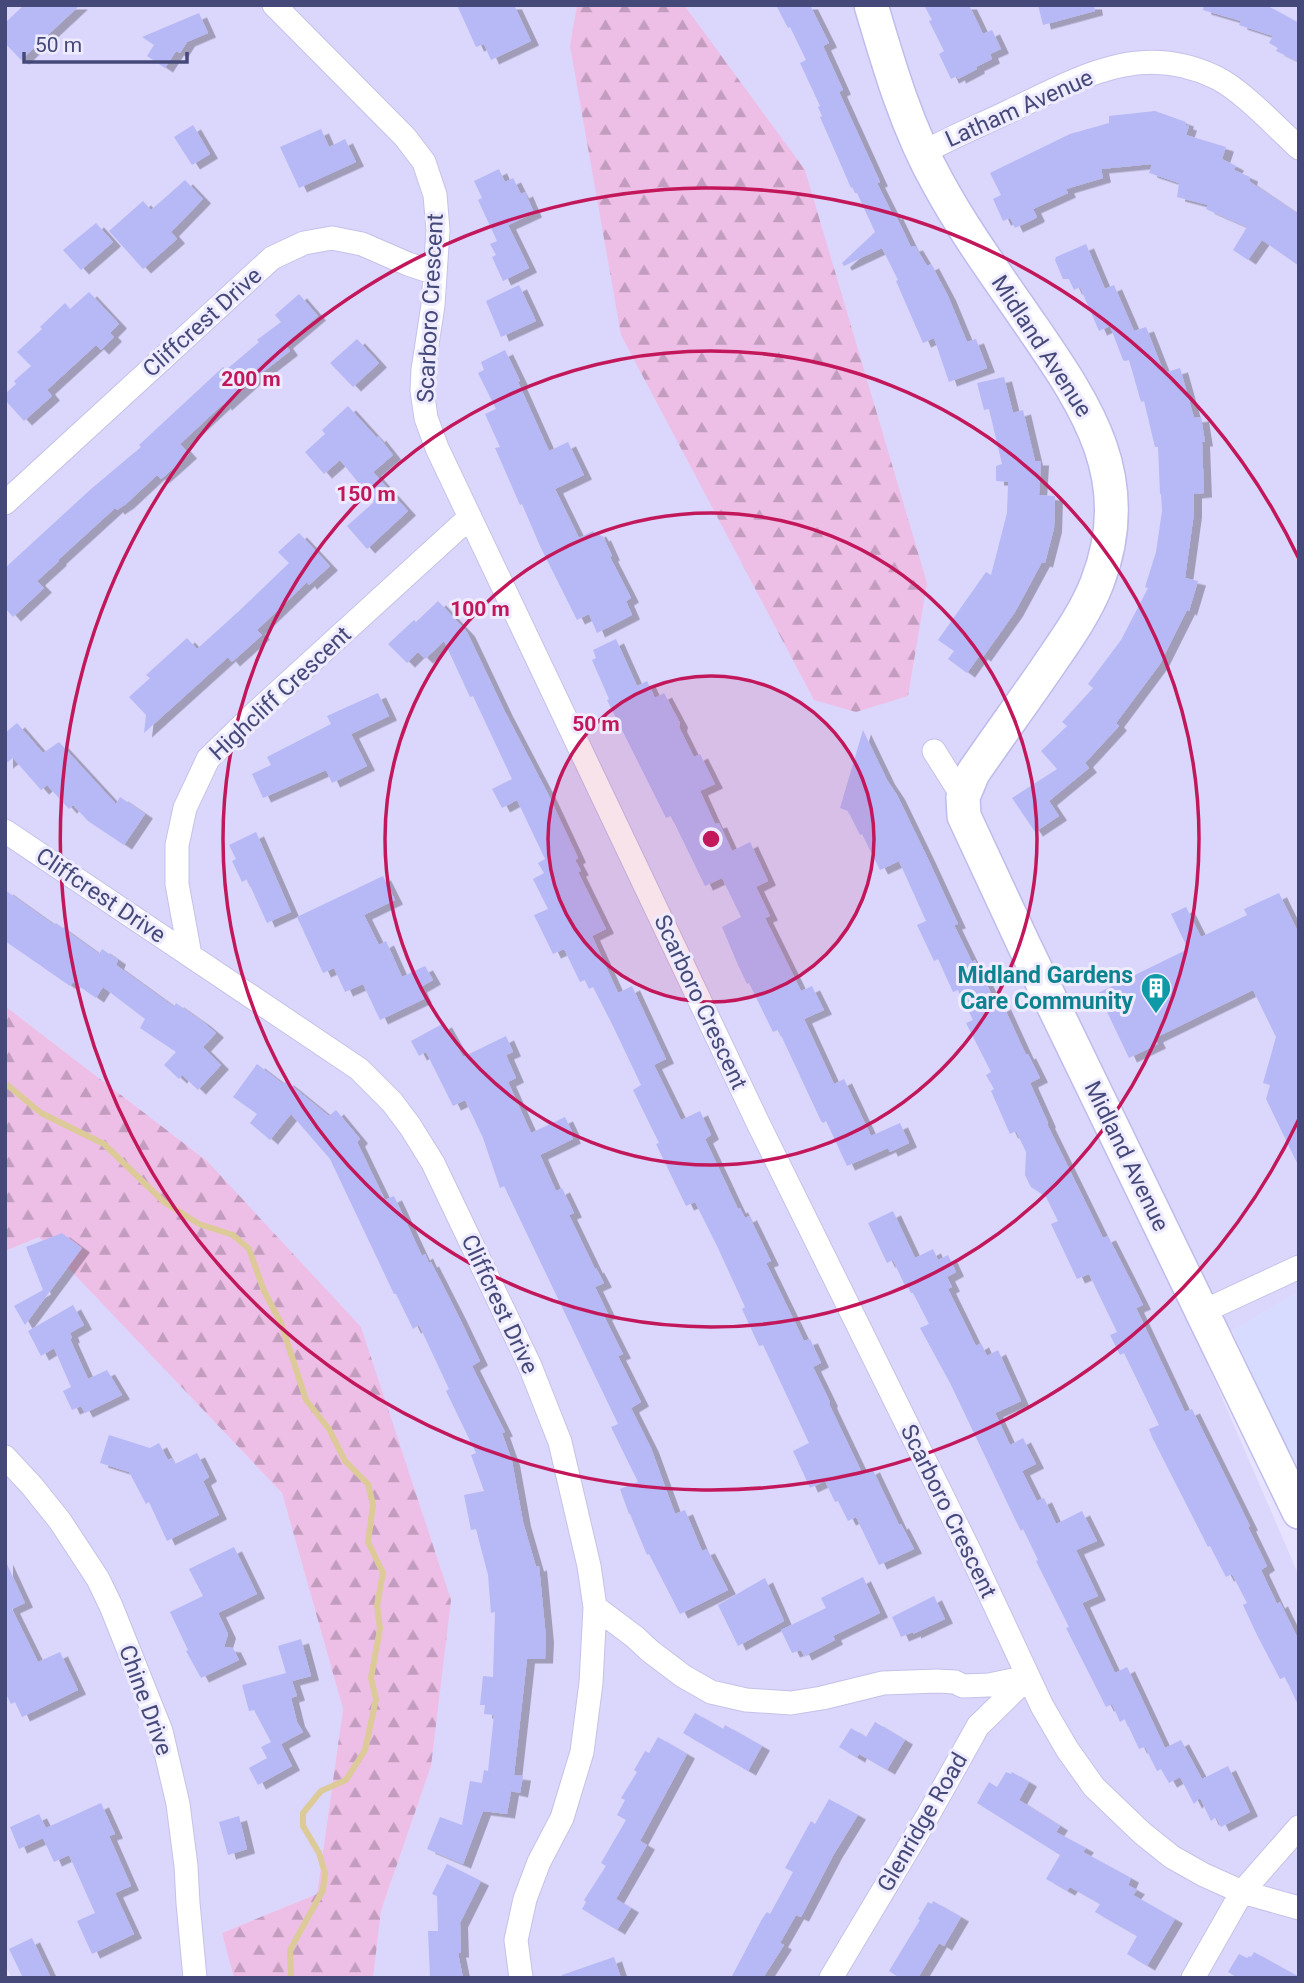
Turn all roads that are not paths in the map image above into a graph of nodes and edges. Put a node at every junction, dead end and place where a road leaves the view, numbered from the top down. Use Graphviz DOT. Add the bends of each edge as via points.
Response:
graph roads {
  1 [pos="274,5"];
  2 [pos="872,5"];
  3 [pos="1299,148"];
  4 [pos="923,153"];
  5 [pos="435,273"];
  6 [pos="5,503"];
  7 [pos="470,517"];
  8 [pos="934,751"];
  9 [pos="963,797"];
  10 [pos="5,831"];
  11 [pos="190,955"];
  12 [pos="1299,1267"];
  13 [pos="1202,1312"];
  14 [pos="5,1457"];
  15 [pos="1299,1512"];
  16 [pos="595,1607"];
  17 [pos="1028,1677"];
  18 [pos="1299,1827"];
  19 [pos="1242,1892"];
  20 [pos="1299,1908"];
  21 [pos="195,1978"];
  22 [pos="521,1978"];
  23 [pos="831,1978"];
  24 [pos="1193,1978"];
  1 -- 5 [label="street, Scarboro Crescent" via="405,137 424,162 435,195"];
  2 -- 4 [label="street, Midland Avenue"];
  3 -- 4 [label="street, Latham Avenue" via="1218,79 1154,61 1115,66 1075,80"];
  4 -- 9 [label="street, Midland Avenue" via="956,215 1084,405 1110,484 1105,559 1086,609 973,773"];
  5 -- 6 [label="street, Cliffcrest Drive" via="362,244 332,238 304,243 272,258"];
  5 -- 7 [label="street, Scarboro Crescent" via="423,370 426,418"];
  7 -- 11 [label="street, Highcliff Crescent" via="208,759 185,808 177,845 177,884"];
  7 -- 17 [label="street, Scarboro Crescent"];
  8 -- 9 [label="street, Midland Avenue"];
  9 -- 13 [label="street, Midland Avenue" via="964,816"];
  10 -- 11 [label="street, Cliffcrest Drive"];
  11 -- 16 [label="street, Cliffcrest Drive" via="359,1069 392,1102 433,1163 530,1366 560,1442"];
  12 -- 13 [label="street"];
  13 -- 15 [label="street, Midland Avenue"];
  14 -- 21 [label="street, Chine Drive" via="60,1521 98,1578 161,1731 178,1804"];
  16 -- 17 [label="street" via="683,1676 711,1692 746,1700 791,1703 883,1683 989,1685"];
  16 -- 22 [label="street, Cliffcrest Drive" via="582,1752 562,1818 526,1899 516,1940"];
  17 -- 19 [label="street, Scarboro Crescent" via="1067,1749 1094,1787 1172,1857"];
  17 -- 23 [label="street, Glenridge Road" via="978,1726"];
  18 -- 19 [label="street"];
  19 -- 20 [label="street, Scarboro Crescent"];
  19 -- 24 [label="street"];
}
